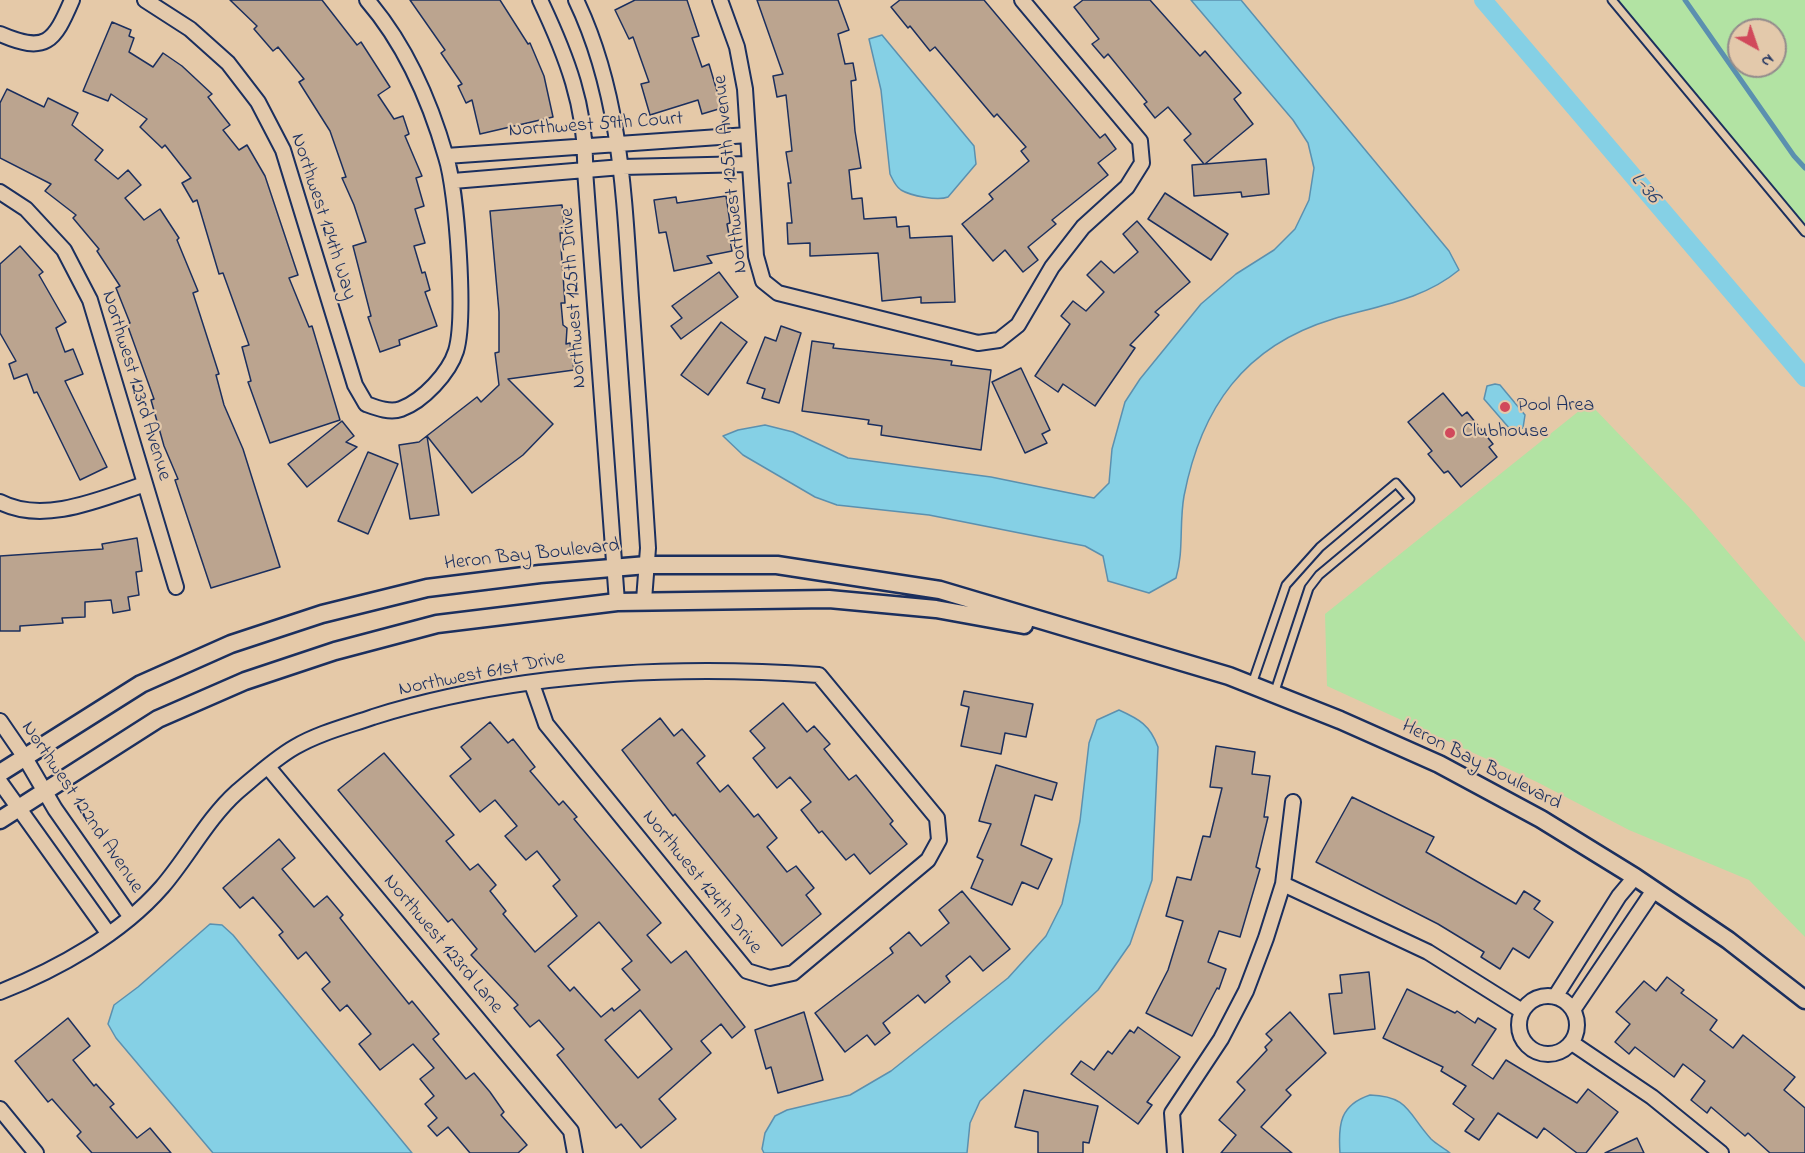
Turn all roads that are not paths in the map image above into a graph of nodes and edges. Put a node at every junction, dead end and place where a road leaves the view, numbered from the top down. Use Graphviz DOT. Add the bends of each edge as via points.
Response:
graph roads {
  1 [pos="72,0"];
  2 [pos="145,0"];
  3 [pos="367,0"];
  4 [pos="540,0"];
  5 [pos="576,0"];
  6 [pos="720,0"];
  7 [pos="1022,0"];
  8 [pos="1612,0"];
  9 [pos="0,34"];
  10 [pos="748,135"];
  11 [pos="618,145"];
  12 [pos="585,147"];
  13 [pos="446,156"];
  14 [pos="750,164"];
  15 [pos="622,167"];
  16 [pos="585,170"];
  17 [pos="453,181"];
  18 [pos="0,192"];
  19 [pos="1805,232"];
  20 [pos="145,484"];
  21 [pos="0,502"];
  22 [pos="647,565"];
  23 [pos="613,568"];
  24 [pos="176,586"];
  25 [pos="644,600"];
  26 [pos="617,602"];
  27 [pos="1102,639"];
  28 [pos="819,675"];
  29 [pos="532,684"];
  30 [pos="1251,685"];
  31 [pos="1274,694"];
  32 [pos="0,721"];
  33 [pos="24,756"];
  34 [pos="268,767"];
  35 [pos="0,773"];
  36 [pos="0,782"];
  37 [pos="44,790"];
  38 [pos="1293,802"];
  39 [pos="17,806"];
  40 [pos="0,820"];
  41 [pos="1635,877"];
  42 [pos="1283,884"];
  43 [pos="1654,890"];
  44 [pos="130,916"];
  45 [pos="108,933"];
  46 [pos="0,992"];
  47 [pos="1555,997"];
  48 [pos="1805,1000"];
  49 [pos="1573,1010"];
  50 [pos="1522,1011"];
  51 [pos="1572,1043"];
  52 [pos="0,1109"];
  53 [pos="36,1153"];
  54 [pos="575,1153"];
  55 [pos="1175,1153"];
  56 [pos="1721,1153"];
  1 -- 9 [label="street" via="59,30 44,42 24,45"];
  2 -- 17 [label="street, Northwest 124th Way" via="190,29 228,63 258,102 283,150 355,385 366,404 383,410 400,409 418,399 442,376 456,352 461,321"];
  3 -- 13 [label="street" via="407,58 433,114"];
  4 -- 12 [label="street, Northwest 125th Drive" via="578,93"];
  5 -- 11 [label="street" via="607,81"];
  6 -- 10 [label="street, Northwest 125th Avenue" via="737,47"];
  7 -- 14 [label="street, Northwest 125th Avenue" via="1140,141 1142,163 1127,187 1083,227 1052,267 1018,325 999,340 978,344 778,293 763,281 756,256"];
  8 -- 19 [label="lane"];
  10 -- 11 [label="street, Northwest 59th Court"];
  10 -- 14 [label="street, Northwest 125th Avenue"];
  11 -- 12 [label="street, Northwest 59th Court"];
  11 -- 15 [label="street"];
  12 -- 13 [label="street, Northwest 59th Court"];
  12 -- 16 [label="street, Northwest 125th Drive"];
  13 -- 17 [label="street"];
  14 -- 15 [label="street"];
  15 -- 16 [label="street"];
  15 -- 22 [label="street"];
  16 -- 17 [label="street"];
  16 -- 23 [label="street, Northwest 125th Drive"];
  18 -- 20 [label="street, Northwest 123rd Avenue" via="26,209 64,250 90,300"];
  20 -- 21 [label="street" via="48,511"];
  20 -- 24 [label="street, Northwest 123rd Avenue"];
  22 -- 23 [label="street, Heron Bay Boulevard"];
  22 -- 25 [label="street"];
  22 -- 27 [label="street, Heron Bay Boulevard" via="777,565 940,590"];
  23 -- 26 [label="street, Northwest 125th Drive"];
  23 -- 33 [label="street, Heron Bay Boulevard" via="427,588 322,614 231,644 141,684"];
  25 -- 26 [label="street, Heron Bay Boulevard"];
  25 -- 27 [label="street, Heron Bay Boulevard" via="829,599 936,609"];
  26 -- 37 [label="street, Heron Bay Boulevard" via="437,624 335,651 245,681 158,719"];
  27 -- 30 [label="street, Heron Bay Boulevard"];
  28 -- 29 [label="street, Northwest 61st Drive" via="683,669 589,675"];
  28 -- 29 [label="street, Northwest 124th Drive" via="937,818 939,840 928,860 793,974 770,978 747,971 546,724"];
  29 -- 34 [label="street, Northwest 61st Drive" via="407,707 328,732 296,746"];
  30 -- 31 [label="street, Heron Bay Boulevard"];
  30 -- 31 [label="lane" via="1286,585 1320,547 1395,483 1410,499 1319,575 1309,588"];
  31 -- 41 [label="street, Heron Bay Boulevard" via="1439,764 1541,819"];
  32 -- 33 [label="street, Northwest 122nd Avenue"];
  33 -- 35 [label="street, Heron Bay Boulevard"];
  33 -- 37 [label="street, Northwest 122nd Avenue"];
  34 -- 44 [label="street, Northwest 61st Drive" via="234,795 161,888"];
  34 -- 54 [label="street, Northwest 123rd Lane" via="571,1131"];
  36 -- 39 [label="street"];
  37 -- 39 [label="street, Heron Bay Boulevard"];
  37 -- 44 [label="street, Northwest 122nd Avenue"];
  38 -- 42 [label="street"];
  39 -- 40 [label="street, Heron Bay Boulevard"];
  39 -- 45 [label="street"];
  41 -- 43 [label="street, Heron Bay Boulevard"];
  41 -- 47 [label="street"];
  42 -- 50 [label="street" via="1428,952"];
  42 -- 55 [label="street" via="1246,991 1221,1039 1172,1113"];
  43 -- 48 [label="street, Heron Bay Boulevard" via="1728,940"];
  43 -- 49 [label="street"];
  44 -- 45 [label="street, Northwest 61st Drive"];
  45 -- 46 [label="street, Northwest 61st Drive" via="79,955"];
  47 -- 49 [label="street"];
  47 -- 50 [label="street" via="1537,999"];
  49 -- 51 [label="street" via="1578,1024"];
  50 -- 51 [label="street" via="1519,1031 1528,1047 1537,1053 1556,1054"];
  51 -- 56 [label="street" via="1652,1097"];
  52 -- 53 [label="street"];
}
